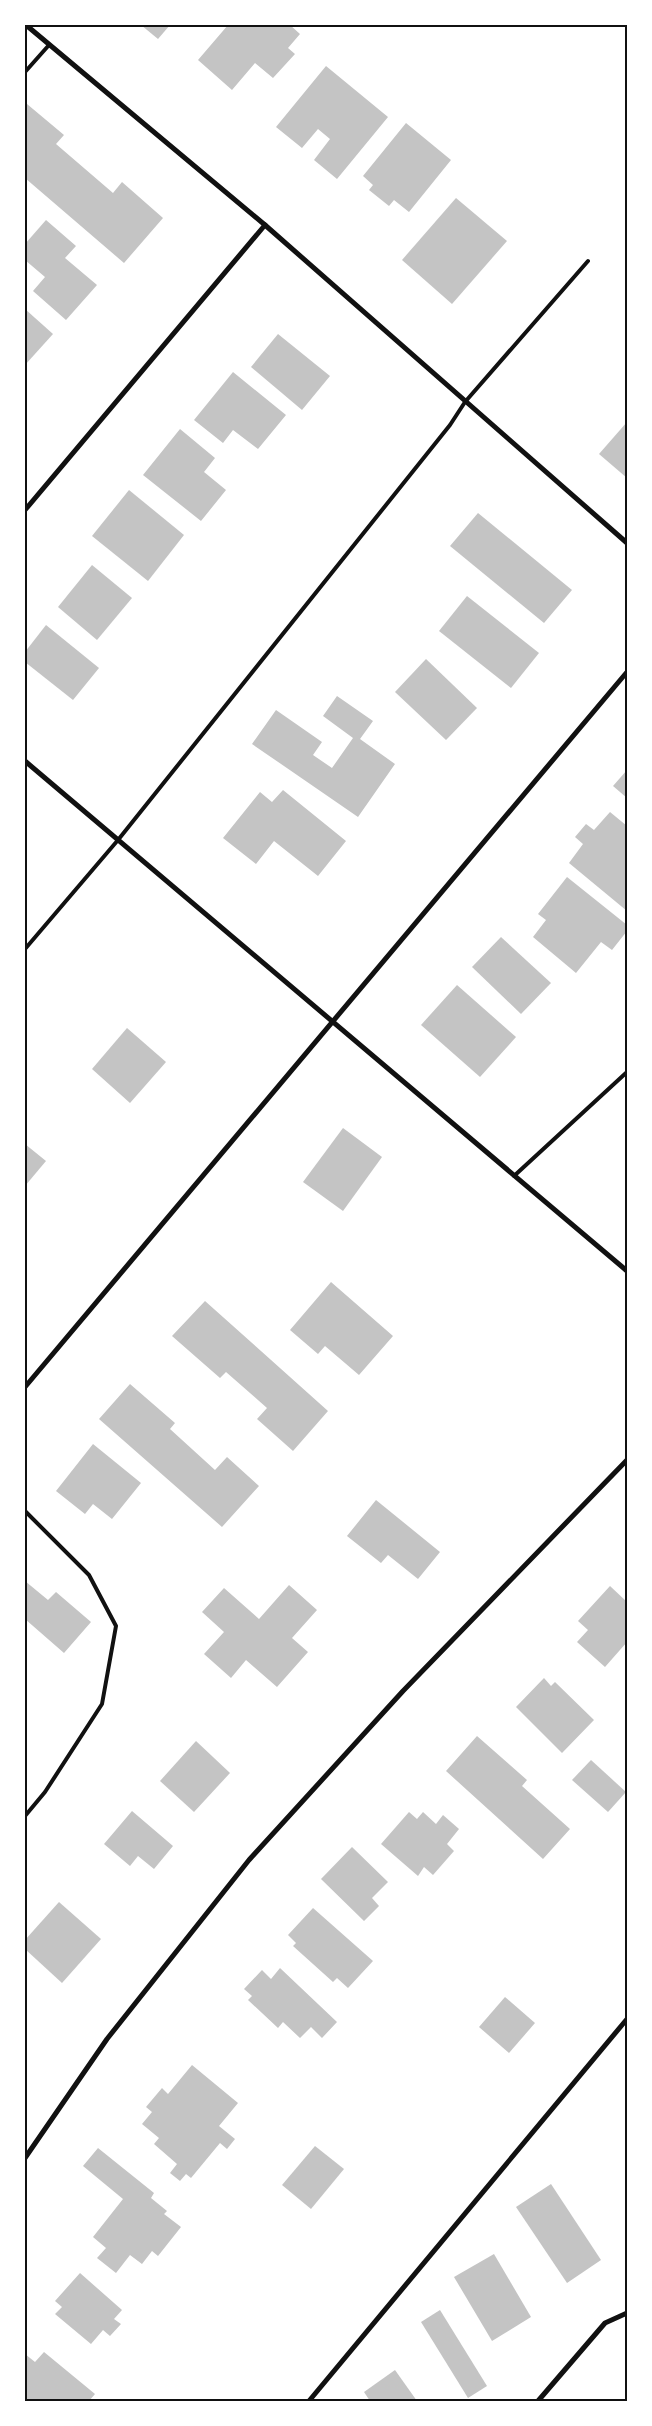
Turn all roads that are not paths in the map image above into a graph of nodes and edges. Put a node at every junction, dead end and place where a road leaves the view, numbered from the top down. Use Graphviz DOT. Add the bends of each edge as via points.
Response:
graph roads {
  1 [pos="26,25"];
  2 [pos="49,44"];
  3 [pos="25,72"];
  4 [pos="265,225"];
  5 [pos="588,261"];
  6 [pos="466,402"];
  7 [pos="25,510"];
  8 [pos="627,544"];
  9 [pos="627,672"];
  10 [pos="25,762"];
  11 [pos="118,840"];
  12 [pos="25,949"];
  13 [pos="333,1023"];
  14 [pos="627,1072"];
  15 [pos="514,1176"];
  16 [pos="627,1271"];
  17 [pos="25,1387"];
  18 [pos="627,1460"];
  19 [pos="25,1512"];
  20 [pos="25,1816"];
  21 [pos="627,2019"];
  22 [pos="25,2158"];
  23 [pos="627,2313"];
  24 [pos="309,2401"];
  25 [pos="538,2401"];
  1 -- 2 [label="street"];
  2 -- 3 [label="lane"];
  2 -- 4 [label="street"];
  4 -- 6 [label="street"];
  4 -- 7 [label="street"];
  5 -- 6 [label="lane"];
  6 -- 8 [label="street"];
  6 -- 11 [label="lane"];
  9 -- 13 [label="street"];
  10 -- 11 [label="street"];
  11 -- 12 [label="lane"];
  11 -- 13 [label="street"];
  13 -- 15 [label="street"];
  13 -- 17 [label="street"];
  14 -- 15 [label="lane"];
  15 -- 16 [label="street"];
  18 -- 22 [label="street" via="403,1691 250,1860 107,2039"];
  19 -- 20 [label="lane" via="89,1575 116,1626 102,1704 45,1792"];
  21 -- 24 [label="street"];
  23 -- 25 [label="street" via="605,2323"];
}
